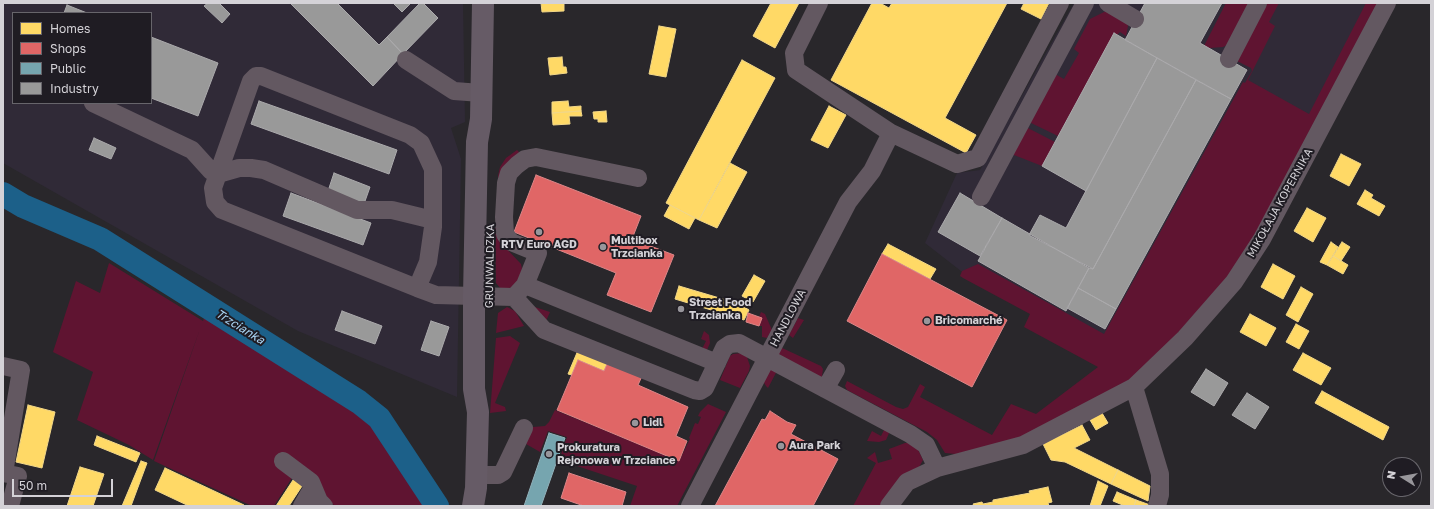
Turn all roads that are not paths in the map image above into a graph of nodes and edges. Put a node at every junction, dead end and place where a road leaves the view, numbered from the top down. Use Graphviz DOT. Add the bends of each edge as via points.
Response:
graph roads {
  1 [pos="483,3"];
  2 [pos="819,3"];
  3 [pos="1060,3"];
  4 [pos="1085,3"];
  5 [pos="1108,3"];
  6 [pos="1258,3"];
  7 [pos="1387,3"];
  8 [pos="1135,19"];
  9 [pos="1229,59"];
  10 [pos="406,60"];
  11 [pos="482,93"];
  12 [pos="95,104"];
  13 [pos="481,119"];
  14 [pos="891,133"];
  15 [pos="218,174"];
  16 [pos="638,178"];
  17 [pos="981,197"];
  18 [pos="433,220"];
  19 [pos="417,288"];
  20 [pos="519,291"];
  21 [pos="482,296"];
  22 [pos="766,358"];
  23 [pos="717,363"];
  24 [pos="3,366"];
  25 [pos="836,370"];
  26 [pos="1134,387"];
  27 [pos="825,389"];
  28 [pos="524,428"];
  29 [pos="283,461"];
  30 [pos="937,468"];
  31 [pos="4,473"];
  32 [pos="476,475"];
  33 [pos="313,487"];
  34 [pos="10,506"];
  35 [pos="302,506"];
  36 [pos="324,506"];
  37 [pos="474,506"];
  38 [pos="690,506"];
  39 [pos="889,506"];
  40 [pos="1157,506"];
  1 -- 11 [label="main road, GRUNWALDZKA"];
  2 -- 14 [label="street" via="794,53 796,70"];
  3 -- 14 [label="street" via="978,158 957,164"];
  4 -- 17 [label="street"];
  5 -- 8 [label="street"];
  6 -- 9 [label="street"];
  7 -- 26 [label="street, MIKOŁAJA KOPERNIKA" via="1262,239 1234,282 1185,338"];
  10 -- 11 [label="street" via="454,91"];
  11 -- 13 [label="main road, GRUNWALDZKA"];
  12 -- 15 [label="street" via="192,150 206,166"];
  13 -- 21 [label="main road, GRUNWALDZKA" via="478,131 477,169"];
  13 -- 21 [label="main road, GRUNWALDZKA" via="490,181"];
  14 -- 22 [label="street, HANDLOWA" via="872,171 848,202"];
  15 -- 18 [label="street" via="239,168 258,169 357,210 392,210"];
  15 -- 18 [label="street" via="251,81 256,76 261,76 410,135 421,143 433,169"];
  15 -- 19 [label="street" via="213,196 222,210"];
  16 -- 20 [label="street" via="536,157 525,159 517,165 509,174 506,184 505,234 511,242 538,253"];
  18 -- 19 [label="street" via="428,262"];
  19 -- 21 [label="street" via="436,295"];
  20 -- 21 [label="street"];
  20 -- 23 [label="street"];
  20 -- 23 [label="street" via="544,330 694,390 700,391 705,388"];
  21 -- 32 [label="main road, GRUNWALDZKA" via="484,391 478,412"];
  22 -- 23 [label="street" via="739,343 724,348"];
  22 -- 27 [label="street"];
  22 -- 38 [label="street, HANDLOWA"];
  24 -- 31 [label="street" via="21,370"];
  25 -- 27 [label="street"];
  26 -- 30 [label="street, MIKOŁAJA KOPERNIKA" via="1024,445"];
  26 -- 40 [label="street" via="1160,474"];
  27 -- 30 [label="street" via="926,445"];
  28 -- 32 [label="street" via="503,472 498,475"];
  29 -- 33 [label="street" via="311,482"];
  30 -- 39 [label="street, MIKOŁAJA KOPERNIKA" via="907,482"];
  31 -- 34 [label="street" via="18,476"];
  32 -- 37 [label="main road, GRUNWALDZKA"];
  33 -- 35 [label="street"];
  33 -- 36 [label="street"];
}
